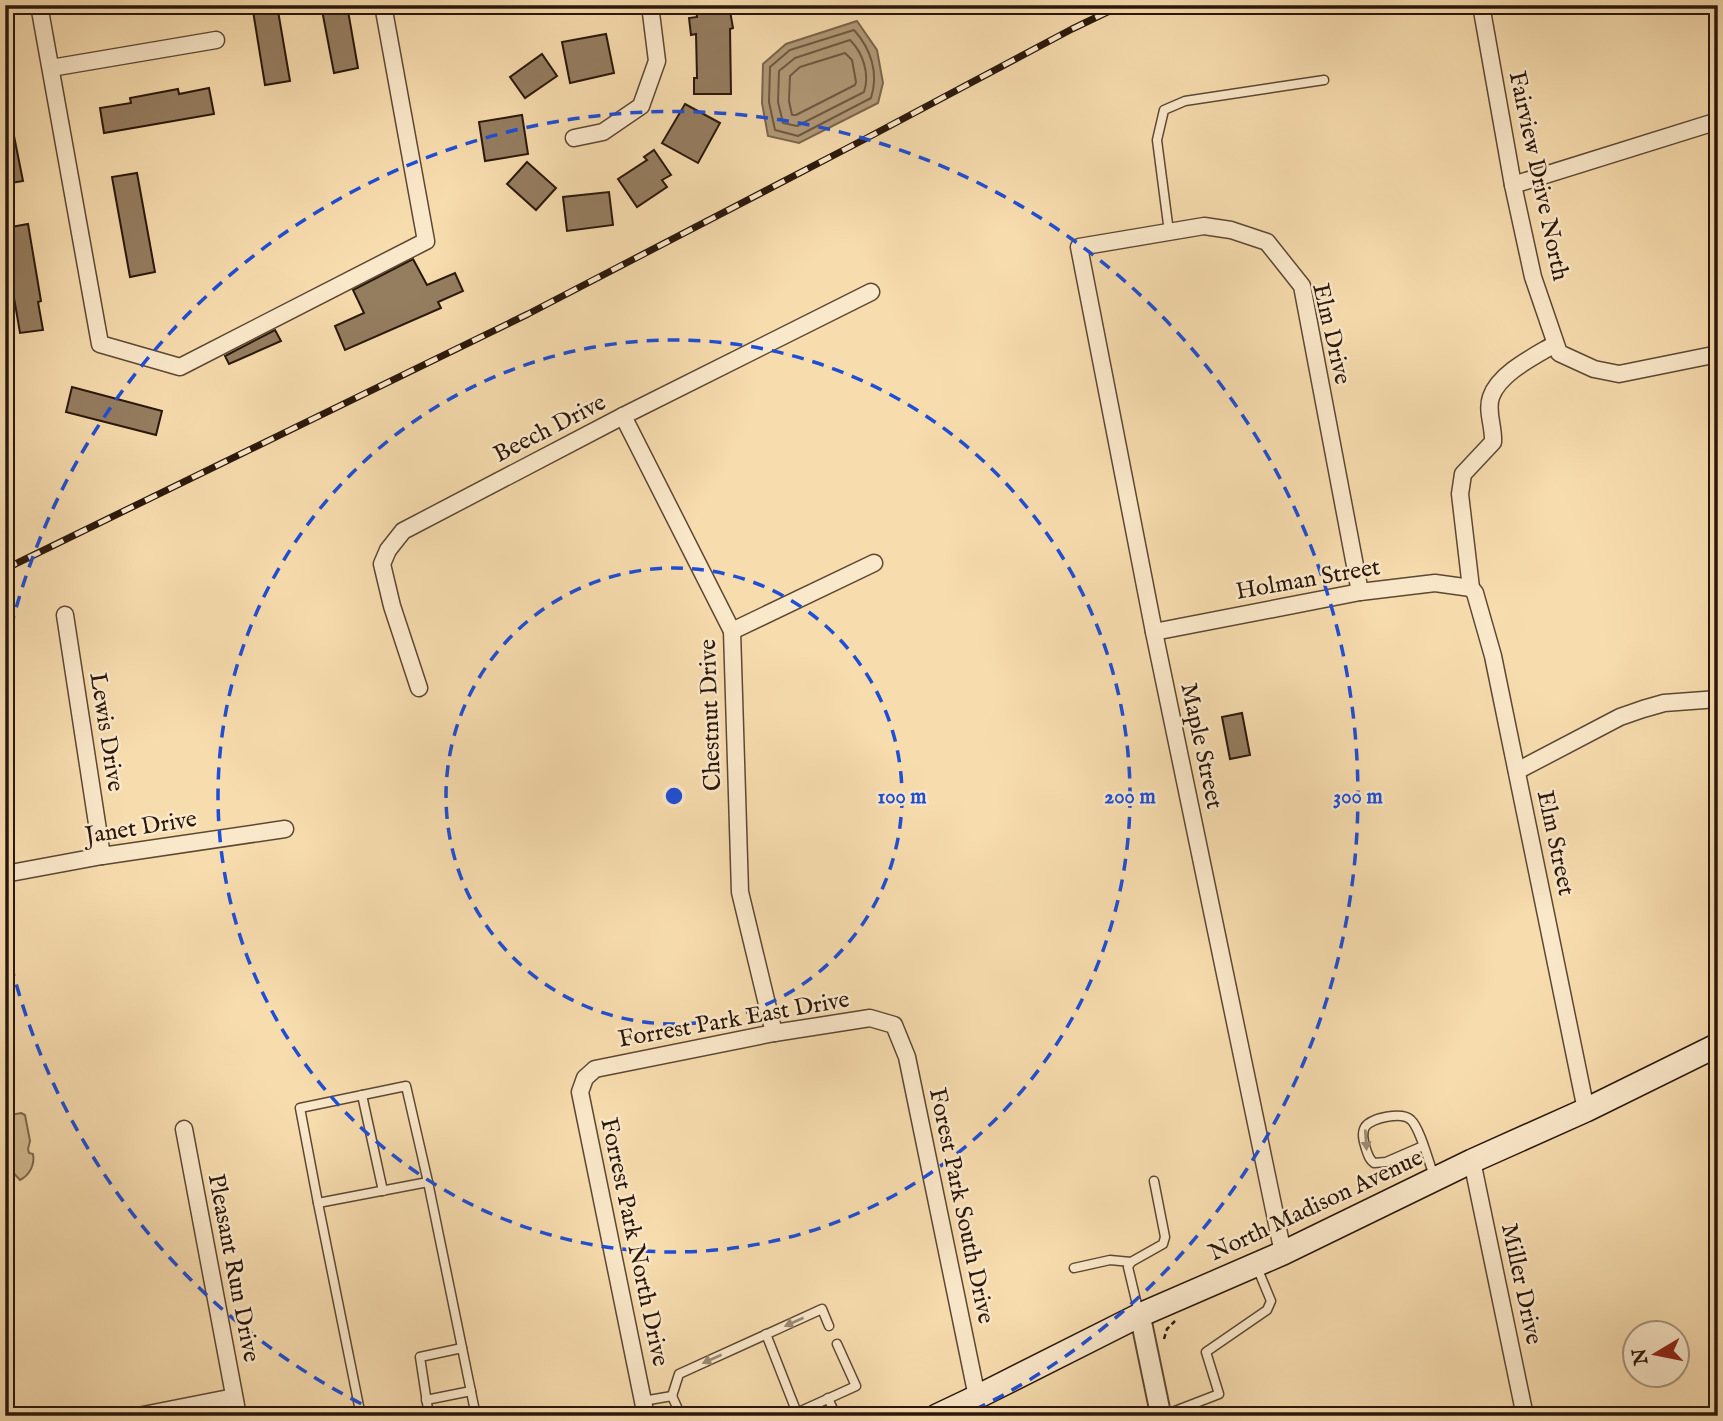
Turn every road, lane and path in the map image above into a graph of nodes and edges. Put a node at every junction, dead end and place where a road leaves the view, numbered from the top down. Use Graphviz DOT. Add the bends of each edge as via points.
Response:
graph roads {
  1 [pos="39,5"];
  2 [pos="383,5"];
  3 [pos="650,5"];
  4 [pos="1481,5"];
  5 [pos="216,40"];
  6 [pos="51,68"];
  7 [pos="1324,80"];
  8 [pos="1718,121"];
  9 [pos="574,138"];
  10 [pos="1513,185"];
  11 [pos="1169,232"];
  12 [pos="1079,247"];
  13 [pos="871,292"];
  14 [pos="1557,349"];
  15 [pos="1718,354"];
  16 [pos="623,416"];
  17 [pos="874,563"];
  18 [pos="1471,588"];
  19 [pos="1360,592"];
  20 [pos="65,615"];
  21 [pos="732,631"];
  22 [pos="1154,632"];
  23 [pos="419,688"];
  24 [pos="1718,699"];
  25 [pos="1517,771"];
  26 [pos="285,829"];
  27 [pos="102,856"];
  28 [pos="5,874"];
  29 [pos="894,1025"];
  30 [pos="774,1033"];
  31 [pos="1718,1045"];
  32 [pos="585,1079"];
  33 [pos="362,1095"];
  34 [pos="1586,1110"];
  35 [pos="184,1129"];
  36 [pos="1423,1146"];
  37 [pos="1472,1161"];
  38 [pos="1436,1179"];
  39 [pos="1154,1181"];
  40 [pos="428,1182"];
  41 [pos="383,1191"];
  42 [pos="318,1203"];
  43 [pos="1283,1253"];
  44 [pos="1131,1262"];
  45 [pos="1256,1265"];
  46 [pos="1074,1268"];
  47 [pos="1140,1315"];
  48 [pos="829,1326"];
  49 [pos="766,1334"];
  50 [pos="837,1344"];
  51 [pos="462,1348"];
  52 [pos="471,1391"];
  53 [pos="673,1396"];
  54 [pos="234,1397"];
  55 [pos="828,1398"];
  56 [pos="426,1400"];
  57 [pos="981,1407"];
  58 [pos="645,1409"];
  59 [pos="794,1414"];
  60 [pos="138,1416"];
  61 [pos="238,1416"];
  62 [pos="361,1416"];
  63 [pos="429,1416"];
  64 [pos="476,1416"];
  65 [pos="681,1416"];
  66 [pos="836,1416"];
  67 [pos="937,1416"];
  68 [pos="1057,1416"];
  69 [pos="1066,1416"];
  70 [pos="1161,1416"];
  71 [pos="1525,1416"];
  1 -- 6 [label="street"];
  2 -- 6 [label="street" via="426,241 180,367 100,344"];
  3 -- 9 [label="street" via="657,61 641,106 603,132"];
  4 -- 10 [label="street, Fairview Drive North"];
  5 -- 6 [label="street"];
  7 -- 11 [label="lane" via="1185,101 1164,110 1157,140"];
  8 -- 10 [label="street"];
  10 -- 14 [label="street, Fairview Drive North" via="1533,277"];
  11 -- 12 [label="street, Elm Drive"];
  11 -- 19 [label="street, Elm Drive" via="1203,226 1268,242 1302,286"];
  12 -- 22 [label="street, Maple Street"];
  13 -- 16 [label="street, Beech Drive"];
  14 -- 15 [label="street" via="1594,369 1619,374"];
  14 -- 18 [label="street, Elm Street" via="1519,366 1502,380 1491,397 1493,442 1462,474 1460,494"];
  16 -- 21 [label="street, Chestnut Drive"];
  16 -- 23 [label="street, Beech Drive" via="403,531 388,550 382,564"];
  17 -- 21 [label="street"];
  18 -- 19 [label="street, Holman Street" via="1435,583"];
  18 -- 25 [label="street, Elm Street" via="1493,656"];
  19 -- 22 [label="street, Holman Street"];
  20 -- 27 [label="street, Lewis Drive"];
  21 -- 30 [label="street, Chestnut Drive" via="740,892"];
  22 -- 43 [label="street, Maple Street"];
  24 -- 25 [label="street" via="1664,702 1643,709"];
  25 -- 34 [label="street, Elm Street"];
  26 -- 27 [label="street, Janet Drive"];
  27 -- 28 [label="street, Janet Drive"];
  29 -- 30 [label="street, Forrest Park East Drive" via="870,1018"];
  29 -- 57 [label="street, Forest Park South Drive" via="906,1057"];
  30 -- 32 [label="street, Forrest Park East Drive" via="595,1069"];
  31 -- 34 [label="main road, North Madison Avenue"];
  32 -- 58 [label="street, Forrest Park North Drive" via="580,1093"];
  33 -- 40 [label="lane" via="406,1086"];
  33 -- 41 [label="lane"];
  33 -- 42 [label="lane" via="300,1108"];
  34 -- 37 [label="main road, North Madison Avenue"];
  35 -- 54 [label="street, Pleasant Run Drive"];
  36 -- 36 [label="lane, one-way" via="1407,1116 1377,1119 1366,1125 1363,1133 1374,1163"];
  36 -- 38 [label="lane"];
  37 -- 38 [label="main road, North Madison Avenue"];
  37 -- 71 [label="street, Miller Drive"];
  38 -- 43 [label="main road, North Madison Avenue"];
  39 -- 44 [label="lane" via="1165,1237 1157,1249"];
  40 -- 41 [label="lane"];
  40 -- 51 [label="lane"];
  41 -- 42 [label="lane"];
  42 -- 62 [label="lane"];
  43 -- 45 [label="main road, North Madison Avenue"];
  44 -- 46 [label="lane" via="1110,1260"];
  44 -- 47 [label="lane" via="1128,1267"];
  45 -- 47 [label="main road, North Madison Avenue"];
  45 -- 70 [label="lane" via="1271,1301 1267,1310 1206,1352 1219,1394"];
  47 -- 57 [label="main road, North Madison Avenue"];
  47 -- 70 [label="street"];
  48 -- 49 [label="lane, one-way" via="822,1309"];
  49 -- 53 [label="lane, one-way" via="679,1374"];
  49 -- 59 [label="lane"];
  50 -- 55 [label="lane" via="856,1386"];
  51 -- 52 [label="lane"];
  51 -- 56 [label="lane" via="421,1357"];
  52 -- 56 [label="lane"];
  52 -- 64 [label="lane"];
  53 -- 58 [label="lane"];
  53 -- 65 [label="lane"];
  54 -- 60 [label="street"];
  54 -- 61 [label="street, Pleasant Run Drive"];
  55 -- 59 [label="lane"];
  55 -- 66 [label="lane"];
  56 -- 63 [label="lane"];
  57 -- 67 [label="main road, North Madison Avenue"];
  68 -- 69 [label="lane"];
}
